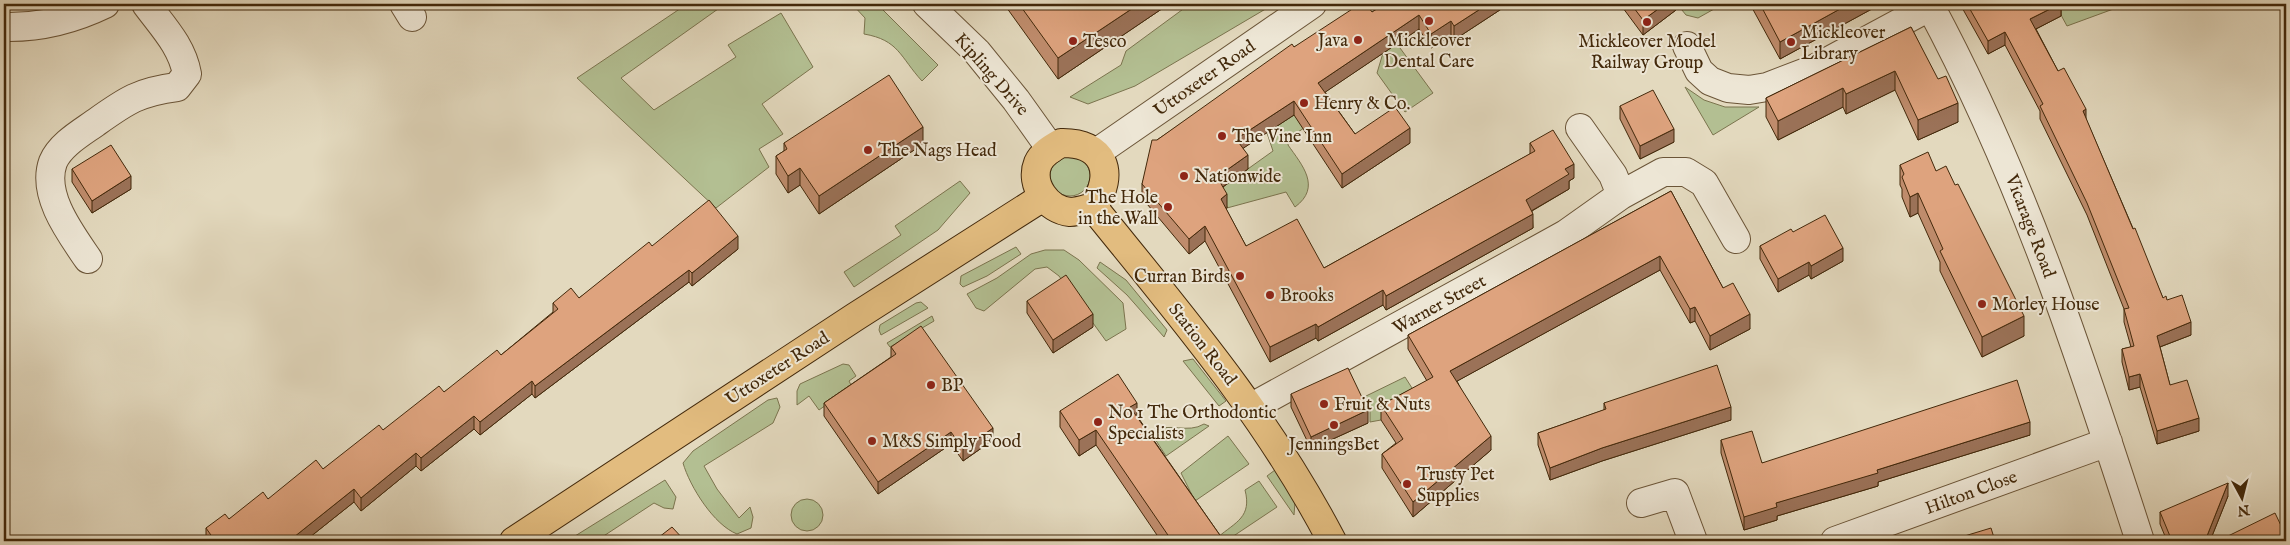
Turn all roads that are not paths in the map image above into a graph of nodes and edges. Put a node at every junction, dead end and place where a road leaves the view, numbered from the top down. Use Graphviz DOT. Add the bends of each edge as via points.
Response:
graph roads {
  1 [pos="104,4"];
  2 [pos="146,4"];
  3 [pos="928,4"];
  4 [pos="1312,4"];
  5 [pos="1930,5"];
  6 [pos="4,27"];
  7 [pos="1687,46"];
  8 [pos="1580,128"];
  9 [pos="1052,149"];
  10 [pos="1096,153"];
  11 [pos="1621,195"];
  12 [pos="1043,197"];
  13 [pos="1093,207"];
  14 [pos="1736,239"];
  15 [pos="88,259"];
  16 [pos="1252,407"];
  17 [pos="2108,442"];
  18 [pos="1641,503"];
  19 [pos="514,541"];
  20 [pos="1332,541"];
  21 [pos="1693,541"];
  22 [pos="1835,541"];
  23 [pos="2140,541"];
  1 -- 6 [label="street" via="67,21"];
  2 -- 15 [label="street" via="177,44 187,74 177,87 141,93 124,102 75,137 62,148 54,161 52,190 62,215"];
  3 -- 9 [label="street, Kipling Drive" via="977,52"];
  4 -- 10 [label="street, Uttoxeter Road"];
  5 -- 7 [label="street" via="1814,69 1768,87 1749,90 1728,88 1710,81 1700,71"];
  5 -- 17 [label="street, Vicarage Road" via="2005,158 2069,326"];
  8 -- 11 [label="street" via="1613,175"];
  9 -- 10 [label="main road" via="1061,143 1075,142"];
  9 -- 12 [label="main road" via="1037,164 1038,186"];
  10 -- 13 [label="main road" via="1105,170 1105,182 1103,193"];
  11 -- 14 [label="street, Warner Street" via="1663,172 1686,172 1704,183"];
  11 -- 16 [label="street, Warner Street" via="1566,234"];
  12 -- 13 [label="main road" via="1054,207 1070,212"];
  12 -- 19 [label="main road, Uttoxeter Road"];
  13 -- 16 [label="main road, Station Road"];
  16 -- 20 [label="main road, Station Road" via="1289,463"];
  17 -- 22 [label="street, Hilton Close"];
  17 -- 23 [label="street, Vicarage Road"];
  18 -- 21 [label="street" via="1675,493"];
}
